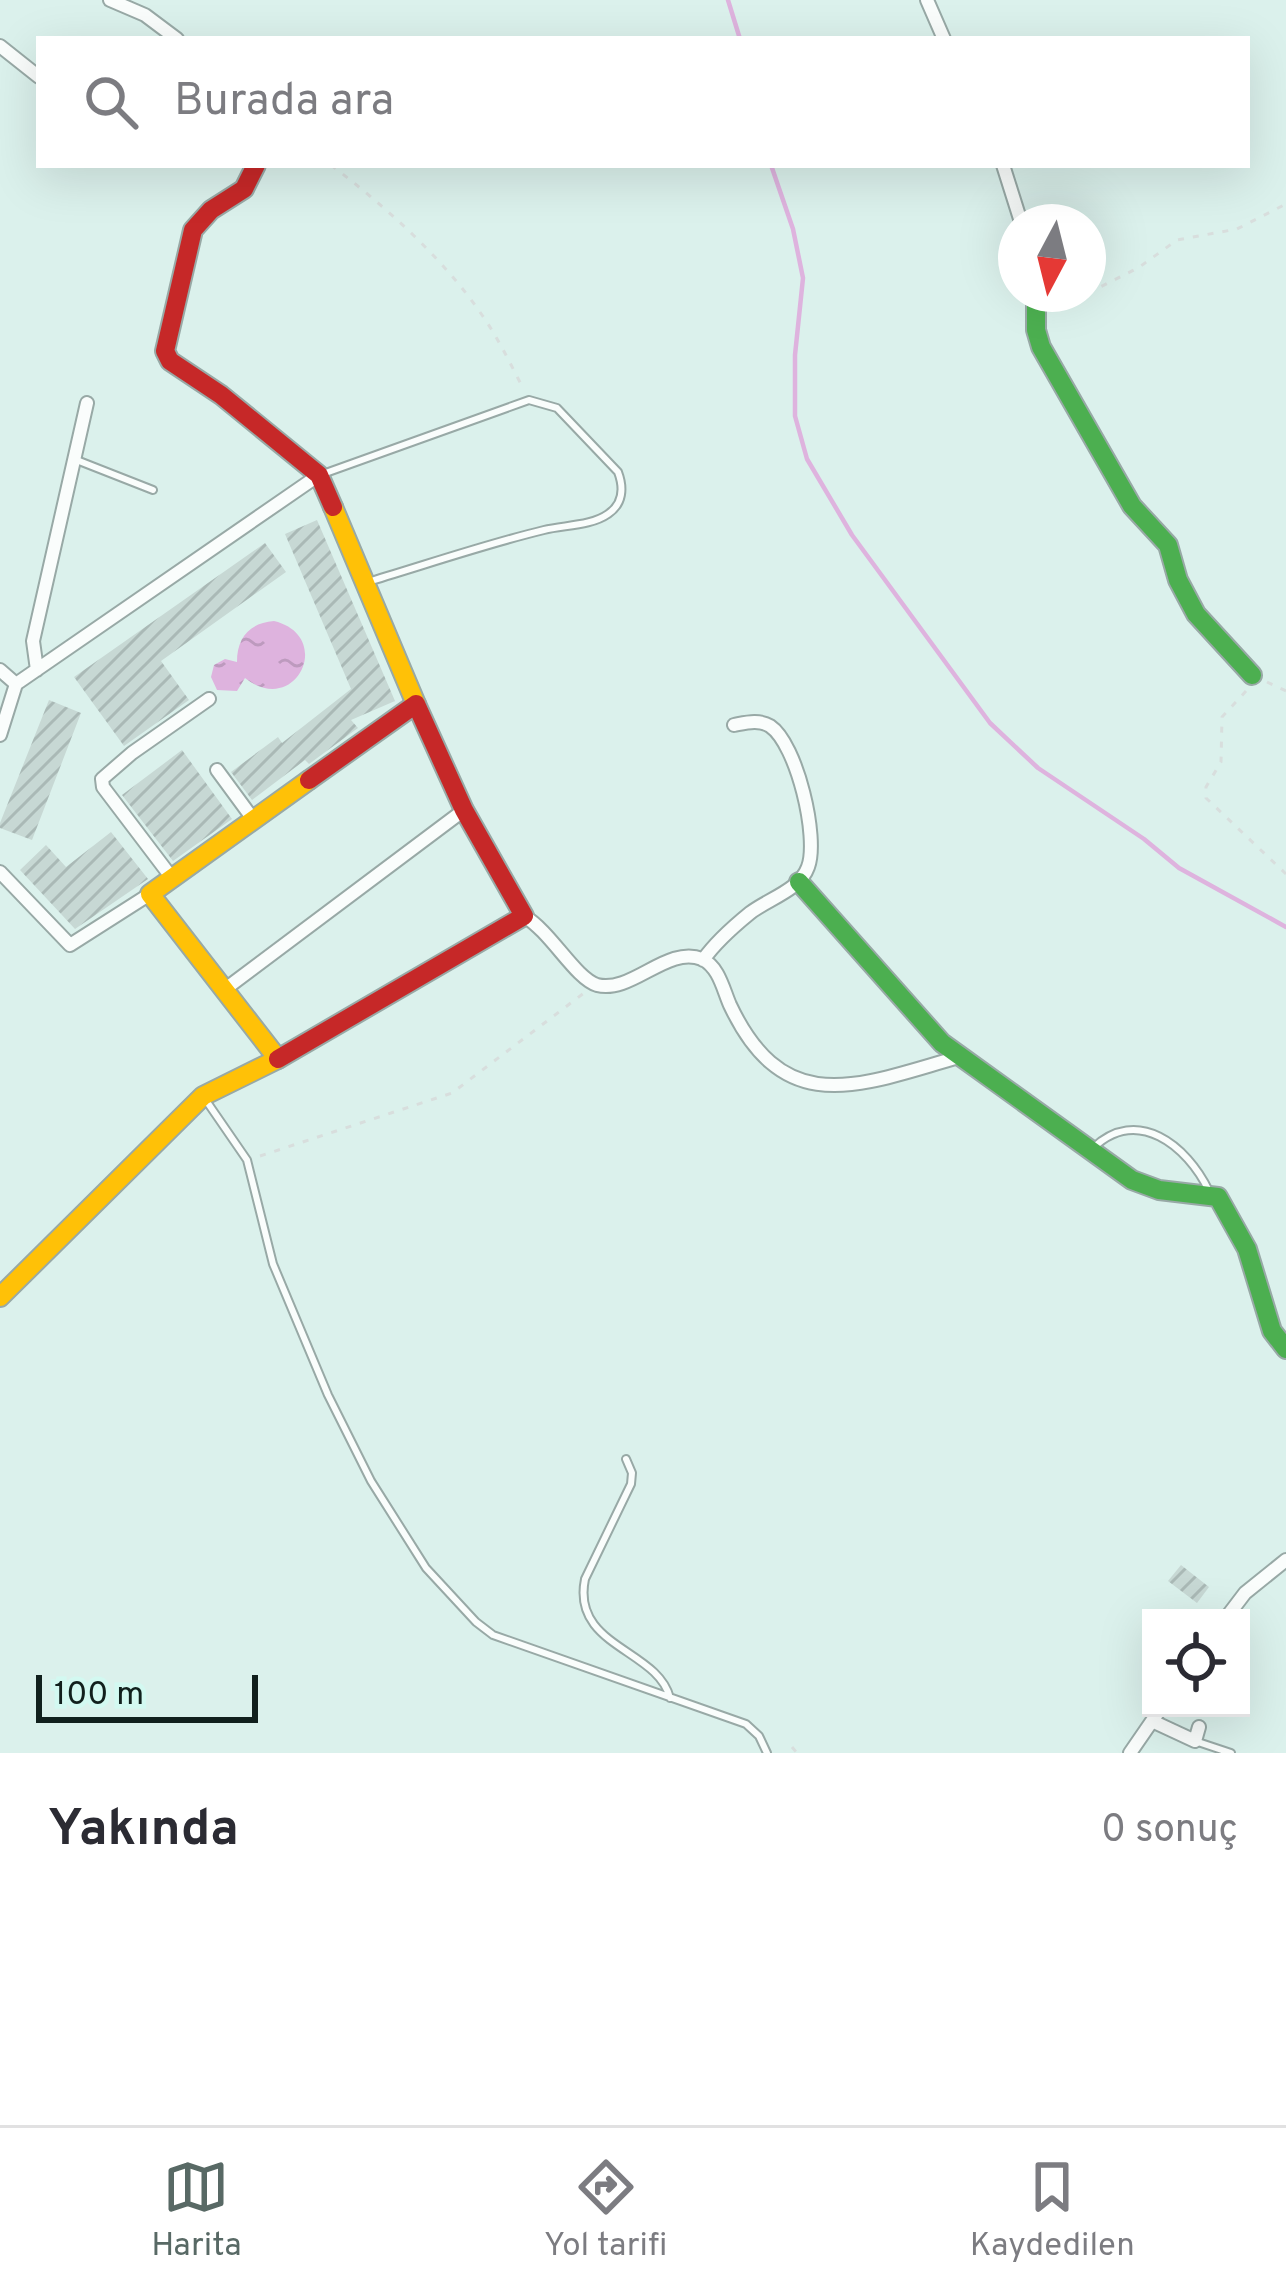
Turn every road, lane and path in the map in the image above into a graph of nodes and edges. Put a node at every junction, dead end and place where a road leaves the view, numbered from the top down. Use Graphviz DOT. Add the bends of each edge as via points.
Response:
graph roads {
  1 [pos="110,0"];
  2 [pos="927,0"];
  3 [pos="173,36"];
  4 [pos="943,36"];
  5 [pos="0,46"];
  6 [pos="36,75"];
  7 [pos="254,168"];
  8 [pos="335,168"];
  9 [pos="1004,168"];
  10 [pos="1016,204"];
  11 [pos="1286,204"];
  12 [pos="1106,285"];
  13 [pos="1038,312"];
  14 [pos="529,400"];
  15 [pos="86,404"];
  16 [pos="74,459"];
  17 [pos="319,476"];
  18 [pos="153,490"];
  19 [pos="367,582"];
  20 [pos="0,670"];
  21 [pos="37,670"];
  22 [pos="1252,676"];
  23 [pos="16,684"];
  24 [pos="1286,691"];
  25 [pos="208,699"];
  26 [pos="416,704"];
  27 [pos="734,725"];
  28 [pos="0,735"];
  29 [pos="217,770"];
  30 [pos="464,810"];
  31 [pos="253,818"];
  32 [pos="0,872"];
  33 [pos="1286,874"];
  34 [pos="172,878"];
  35 [pos="799,882"];
  36 [pos="150,894"];
  37 [pos="524,916"];
  38 [pos="703,960"];
  39 [pos="595,984"];
  40 [pos="224,990"];
  41 [pos="959,1057"];
  42 [pos="278,1059"];
  43 [pos="203,1096"];
  44 [pos="1092,1149"];
  45 [pos="247,1160"];
  46 [pos="1210,1194"];
  47 [pos="0,1297"];
  48 [pos="1286,1349"];
  49 [pos="626,1459"];
  50 [pos="1286,1560"];
  51 [pos="1233,1609"];
  52 [pos="670,1698"];
  53 [pos="1155,1717"];
  54 [pos="1152,1721"];
  55 [pos="1197,1734"];
  56 [pos="792,1747"];
  57 [pos="767,1753"];
  58 [pos="797,1753"];
  59 [pos="1130,1753"];
  60 [pos="1231,1753"];
  1 -- 3 [label="street"];
  2 -- 4 [label="street"];
  5 -- 6 [label="street"];
  7 -- 17 [label="street" via="239,193 193,230 165,352"];
  8 -- 14 [label="path" via="462,288"];
  9 -- 10 [label="street"];
  11 -- 12 [label="path" via="1237,229 1177,240"];
  13 -- 22 [label="street" via="1041,347 1114,477 1168,544 1196,614"];
  14 -- 17 [label="lane"];
  14 -- 19 [label="lane" via="557,408 618,472 622,493 612,512"];
  15 -- 16 [label="street"];
  16 -- 18 [label="lane"];
  16 -- 21 [label="street" via="33,641"];
  17 -- 19 [label="street"];
  17 -- 21 [label="street"];
  19 -- 26 [label="street"];
  20 -- 23 [label="street"];
  21 -- 23 [label="street"];
  22 -- 24 [label="path"];
  22 -- 33 [label="path" via="1222,717 1220,762 1206,798"];
  23 -- 28 [label="street"];
  25 -- 34 [label="street" via="102,779"];
  26 -- 30 [label="street"];
  26 -- 31 [label="street"];
  27 -- 35 [label="street" via="775,729 799,776 812,842"];
  29 -- 31 [label="street"];
  30 -- 37 [label="street"];
  30 -- 40 [label="street"];
  31 -- 34 [label="street"];
  32 -- 36 [label="street" via="70,945"];
  34 -- 36 [label="street"];
  35 -- 38 [label="street" via="750,913"];
  35 -- 41 [label="street"];
  36 -- 40 [label="street"];
  37 -- 39 [label="street"];
  37 -- 42 [label="street"];
  38 -- 39 [label="street" via="685,957 616,985"];
  38 -- 41 [label="street" via="754,1044 795,1078 854,1087"];
  39 -- 45 [label="path" via="452,1093"];
  40 -- 42 [label="street"];
  41 -- 44 [label="street"];
  42 -- 43 [label="street"];
  43 -- 45 [label="lane"];
  43 -- 47 [label="street"];
  44 -- 46 [label="street" via="1144,1186"];
  44 -- 46 [label="lane" via="1122,1130 1153,1134 1187,1157"];
  45 -- 52 [label="lane" via="273,1264 328,1395 425,1568 493,1635"];
  46 -- 48 [label="street" via="1235,1220 1269,1329"];
  49 -- 52 [label="lane" via="631,1484 583,1596 600,1631 659,1675"];
  50 -- 51 [label="street"];
  52 -- 57 [label="lane" via="746,1724"];
  53 -- 54 [label="street"];
  54 -- 55 [label="street"];
  54 -- 59 [label="street"];
  55 -- 60 [label="lane"];
  56 -- 58 [label="path"];
}
